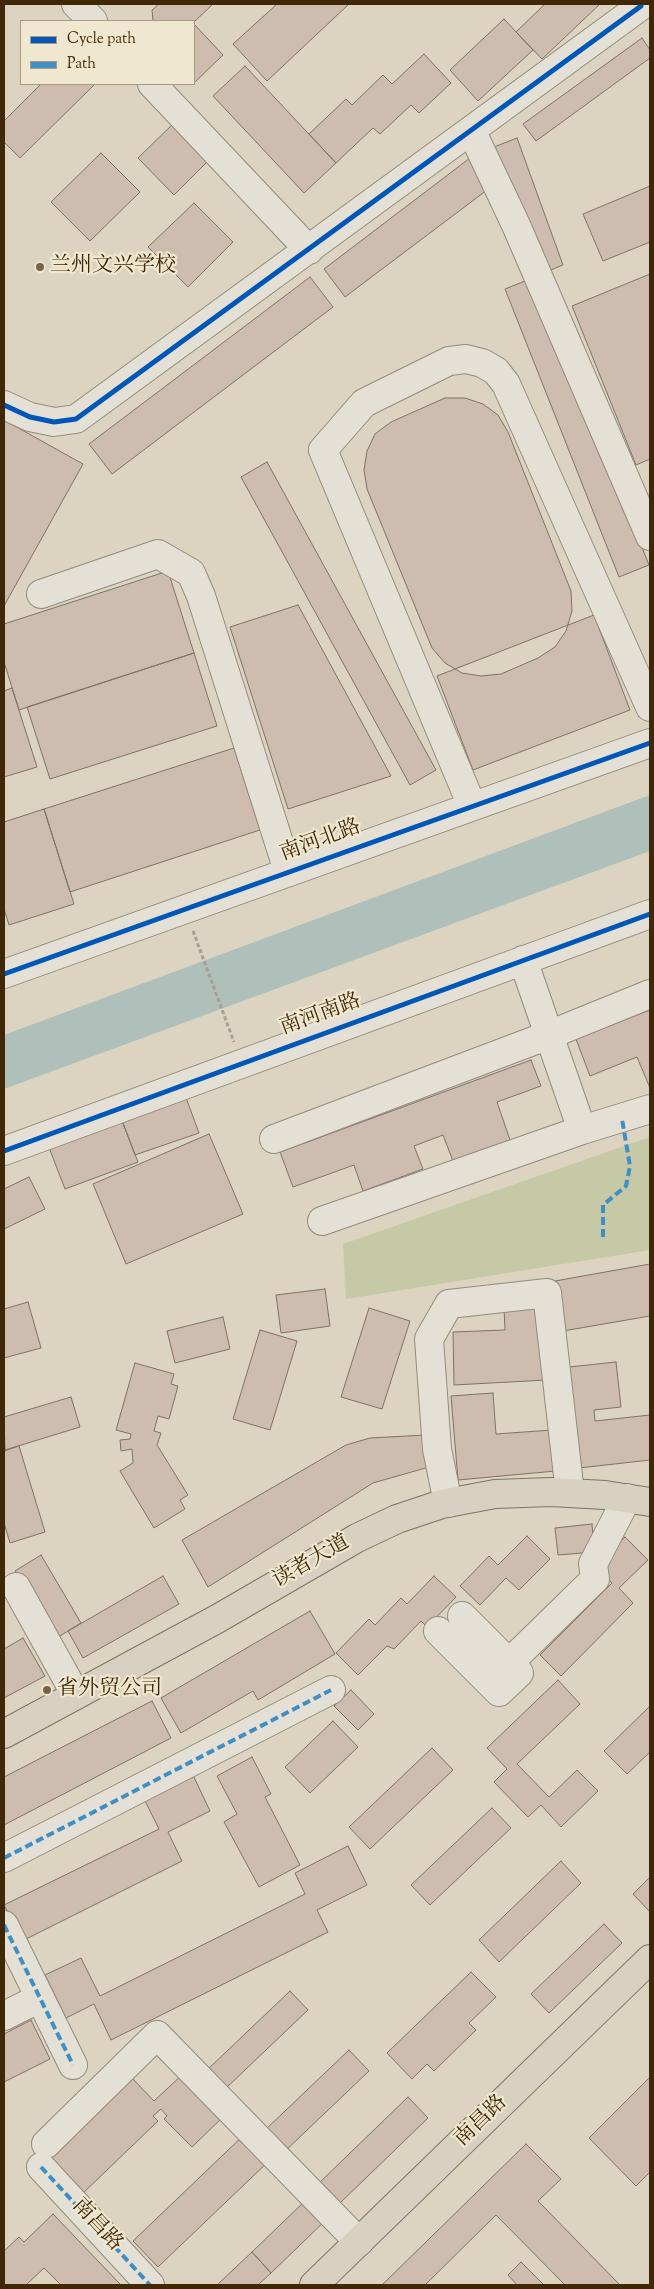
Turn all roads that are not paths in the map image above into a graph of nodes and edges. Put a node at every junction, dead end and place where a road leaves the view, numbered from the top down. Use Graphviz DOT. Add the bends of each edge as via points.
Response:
graph roads {
  1 [pos="76,4"];
  2 [pos="641,6"];
  3 [pos="92,20"];
  4 [pos="153,85"];
  5 [pos="472,132"];
  6 [pos="310,250"];
  7 [pos="4,405"];
  8 [pos="650,536"];
  9 [pos="41,594"];
  10 [pos="650,707"];
  11 [pos="650,743"];
  12 [pos="472,806"];
  13 [pos="288,871"];
  14 [pos="650,914"];
  15 [pos="523,960"];
  16 [pos="6,966"];
  17 [pos="650,994"];
  18 [pos="549,1035"];
  19 [pos="650,1109"];
  20 [pos="582,1130"];
  21 [pos="274,1139"];
  22 [pos="4,1150"];
  23 [pos="322,1221"];
  24 [pos="570,1493"];
  25 [pos="639,1500"];
  26 [pos="448,1503"];
  27 [pos="16,1587"];
  28 [pos="462,1616"];
  29 [pos="438,1631"];
  30 [pos="509,1663"];
  31 [pos="331,1690"];
  32 [pos="76,1695"];
  33 [pos="4,1734"];
  34 [pos="4,1858"];
  35 [pos="4,1925"];
  36 [pos="650,1959"];
  37 [pos="40,1998"];
  38 [pos="4,2016"];
  39 [pos="73,2065"];
  40 [pos="359,2242"];
  41 [pos="150,2285"];
  42 [pos="314,2285"];
  1 -- 3 [label="street"];
  2 -- 5 [label="street"];
  4 -- 6 [label="street"];
  5 -- 6 [label="street"];
  5 -- 8 [label="street" via="516,225"];
  6 -- 7 [label="street" via="76,419 54,422 30,417"];
  9 -- 13 [label="street" via="158,554 191,573"];
  10 -- 12 [label="street" via="506,384 496,371 466,359 449,361 364,403 323,450"];
  11 -- 12 [label="street, 南河北路"];
  12 -- 13 [label="street, 南河北路"];
  13 -- 16 [label="street, 南河北路"];
  14 -- 15 [label="street, 南河南路"];
  15 -- 18 [label="street"];
  15 -- 22 [label="street, 南河南路"];
  17 -- 18 [label="street"];
  18 -- 20 [label="street"];
  18 -- 21 [label="street"];
  19 -- 20 [label="street"];
  20 -- 23 [label="street"];
  24 -- 25 [label="main road, 读者大道"];
  24 -- 26 [label="main road, 读者大道" via="495,1494"];
  24 -- 26 [label="street" via="547,1293 449,1304 429,1339 437,1449"];
  25 -- 30 [label="street" via="593,1564 596,1579"];
  26 -- 32 [label="main road, 读者大道" via="397,1519 357,1538"];
  27 -- 32 [label="street"];
  28 -- 30 [label="street"];
  29 -- 30 [label="street" via="499,1692 519,1673"];
  31 -- 34 [label="street"];
  32 -- 33 [label="main road, 读者大道"];
  35 -- 37 [label="street"];
  36 -- 40 [label="main road, 南昌路"];
  37 -- 38 [label="street"];
  37 -- 39 [label="street"];
  40 -- 41 [label="street, 南昌路" via="156,2035 44,2155"];
  40 -- 42 [label="main road, 南昌路"];
}
